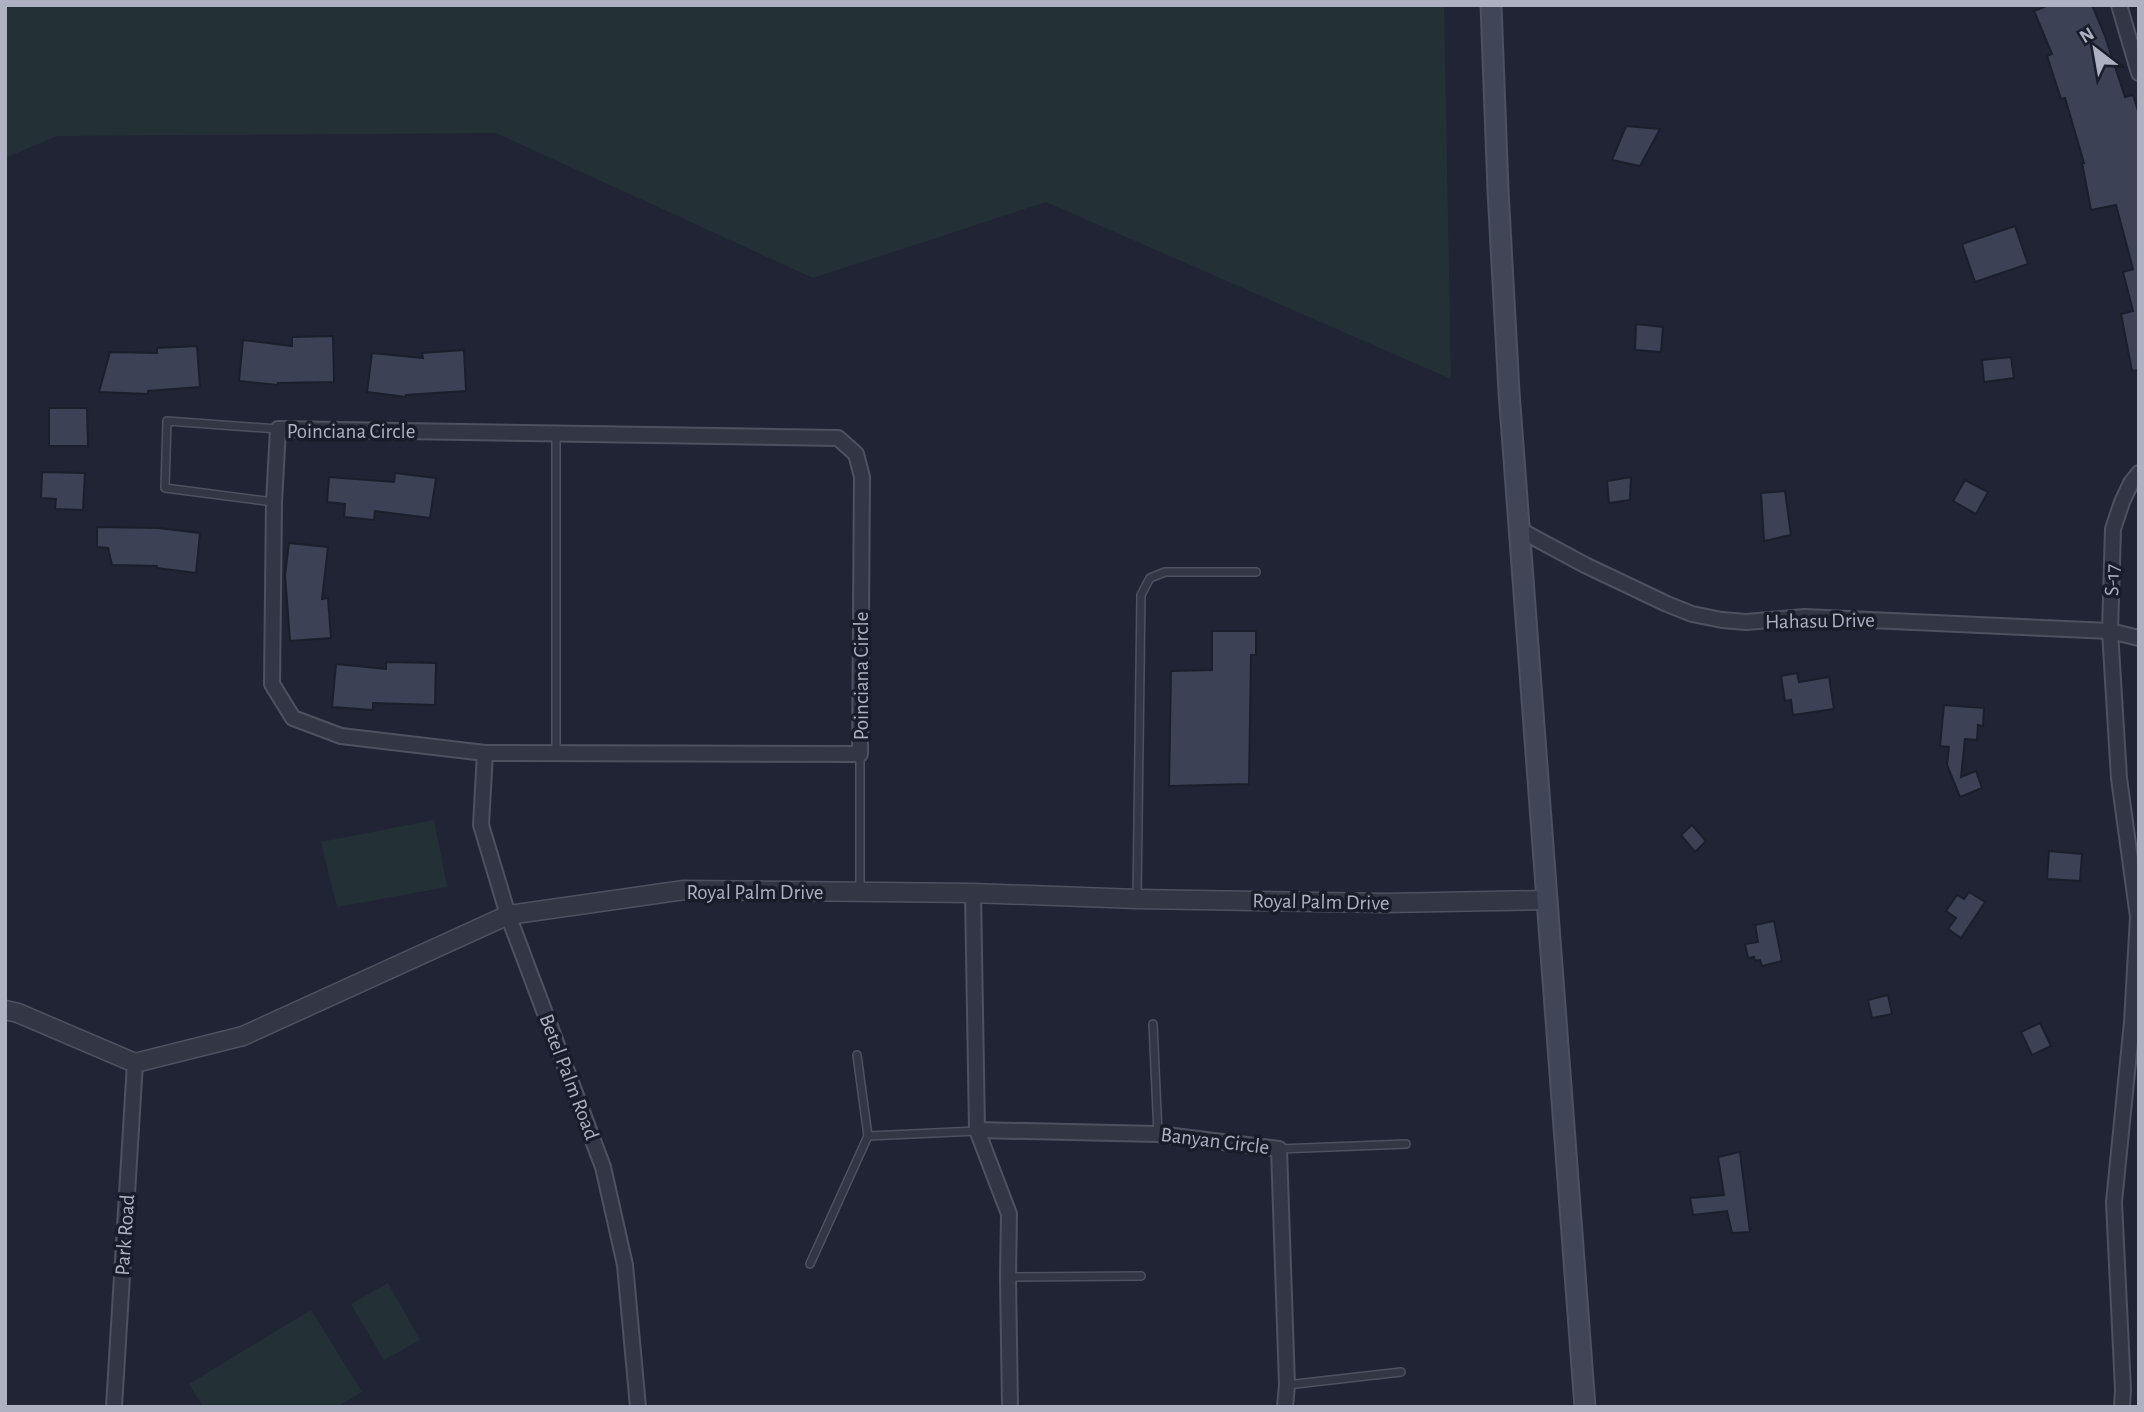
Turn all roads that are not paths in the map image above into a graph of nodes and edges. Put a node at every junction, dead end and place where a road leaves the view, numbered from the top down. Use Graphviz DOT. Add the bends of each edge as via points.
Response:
graph roads {
  1 [pos="1491,5"];
  2 [pos="2119,5"];
  3 [pos="2139,73"];
  4 [pos="278,429"];
  5 [pos="555,433"];
  6 [pos="2139,473"];
  7 [pos="274,502"];
  8 [pos="1520,530"];
  9 [pos="1256,572"];
  10 [pos="2110,631"];
  11 [pos="2139,638"];
  12 [pos="556,752"];
  13 [pos="485,753"];
  14 [pos="860,754"];
  15 [pos="860,892"];
  16 [pos="973,893"];
  17 [pos="1137,899"];
  18 [pos="1546,900"];
  19 [pos="508,915"];
  20 [pos="5,1010"];
  21 [pos="1153,1024"];
  22 [pos="857,1055"];
  23 [pos="135,1063"];
  24 [pos="977,1130"];
  25 [pos="1158,1134"];
  26 [pos="868,1136"];
  27 [pos="1406,1144"];
  28 [pos="1279,1149"];
  29 [pos="810,1264"];
  30 [pos="1141,1276"];
  31 [pos="1007,1277"];
  32 [pos="1401,1372"];
  33 [pos="1287,1385"];
  34 [pos="114,1407"];
  35 [pos="638,1407"];
  36 [pos="1010,1407"];
  37 [pos="1285,1407"];
  38 [pos="1585,1407"];
  39 [pos="2122,1407"];
  1 -- 8 [label="main road" via="1502,279"];
  2 -- 3 [label="street"];
  4 -- 5 [label="street, Poinciana Circle"];
  4 -- 7 [label="street, Poinciana Circle"];
  4 -- 7 [label="lane" via="167,421 165,488"];
  5 -- 12 [label="lane"];
  5 -- 14 [label="street, Poinciana Circle" via="838,438 856,454 862,477"];
  6 -- 10 [label="street, S-17" via="2113,529"];
  7 -- 13 [label="street, Poinciana Circle" via="272,684 293,718 341,736"];
  8 -- 10 [label="street, Hahasu Drive" via="1667,604 1722,620 1805,617"];
  8 -- 18 [label="main road"];
  9 -- 17 [label="lane" via="1165,572 1150,578 1141,595"];
  10 -- 11 [label="street, Hahasu Drive"];
  10 -- 39 [label="street, S-17" via="2119,778 2138,917 2114,1202"];
  12 -- 13 [label="street, Poinciana Circle"];
  12 -- 14 [label="street, Poinciana Circle"];
  13 -- 19 [label="street, Betel Palm Road" via="481,825"];
  14 -- 15 [label="lane"];
  15 -- 16 [label="street, Royal Palm Drive"];
  15 -- 19 [label="street, Royal Palm Drive" via="684,890"];
  16 -- 17 [label="street, Royal Palm Drive"];
  16 -- 24 [label="street"];
  17 -- 18 [label="street, Royal Palm Drive"];
  18 -- 38 [label="main road"];
  19 -- 23 [label="street, Royal Palm Drive" via="243,1036"];
  19 -- 35 [label="street, Betel Palm Road" via="603,1167 625,1265"];
  20 -- 23 [label="street"];
  21 -- 25 [label="lane"];
  22 -- 26 [label="lane"];
  23 -- 34 [label="street, Park Road"];
  24 -- 25 [label="street, Banyan Circle"];
  24 -- 26 [label="lane"];
  24 -- 31 [label="street" via="1009,1214"];
  25 -- 28 [label="street, Banyan Circle"];
  26 -- 29 [label="lane"];
  27 -- 28 [label="lane"];
  28 -- 33 [label="street, Banyan Circle"];
  30 -- 31 [label="lane"];
  31 -- 36 [label="street"];
  32 -- 33 [label="lane"];
  33 -- 37 [label="street, Banyan Circle"];
}
